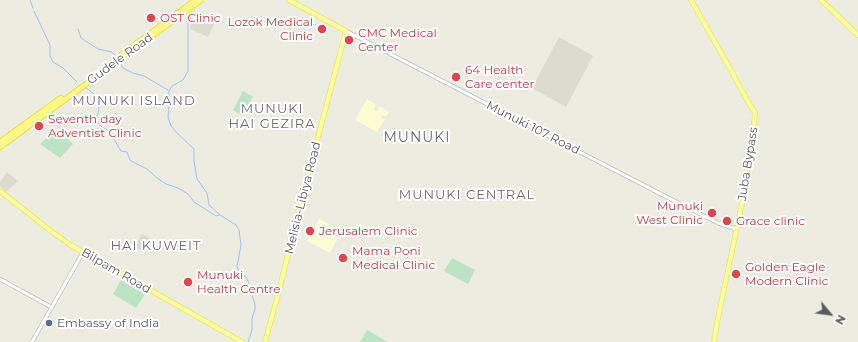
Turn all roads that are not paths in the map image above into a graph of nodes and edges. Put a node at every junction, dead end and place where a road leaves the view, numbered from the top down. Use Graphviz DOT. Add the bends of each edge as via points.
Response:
graph roads {
  1 [pos="196,0"];
  2 [pos="202,0"];
  3 [pos="289,0"];
  4 [pos="691,0"];
  5 [pos="821,0"];
  6 [pos="346,31"];
  7 [pos="858,35"];
  8 [pos="0,142"];
  9 [pos="0,147"];
  10 [pos="0,192"];
  11 [pos="736,229"];
  12 [pos="82,254"];
  13 [pos="0,279"];
  14 [pos="51,307"];
  15 [pos="32,342"];
  16 [pos="240,342"];
  17 [pos="265,342"];
  18 [pos="714,342"];
  1 -- 8 [label="highway, Gudele Road"];
  2 -- 9 [label="highway, Gudele Road"];
  3 -- 6 [label="main road, Munuki 107 Road"];
  4 -- 11 [label="main road, Juba Bypass" via="755,112 751,150"];
  5 -- 7 [label="main road"];
  6 -- 11 [label="street, Munuki 107 Road" via="718,223"];
  6 -- 17 [label="main road, Melisia-Libiya Road"];
  10 -- 12 [label="main road, Bilpam Road" via="59,241"];
  10 -- 16 [label="main road, Bilpam Road" via="69,244"];
  11 -- 18 [label="main road, Juba Bypass"];
  12 -- 14 [label="street"];
  12 -- 16 [label="main road, Bilpam Road"];
  13 -- 14 [label="street"];
  14 -- 15 [label="street"];
}
